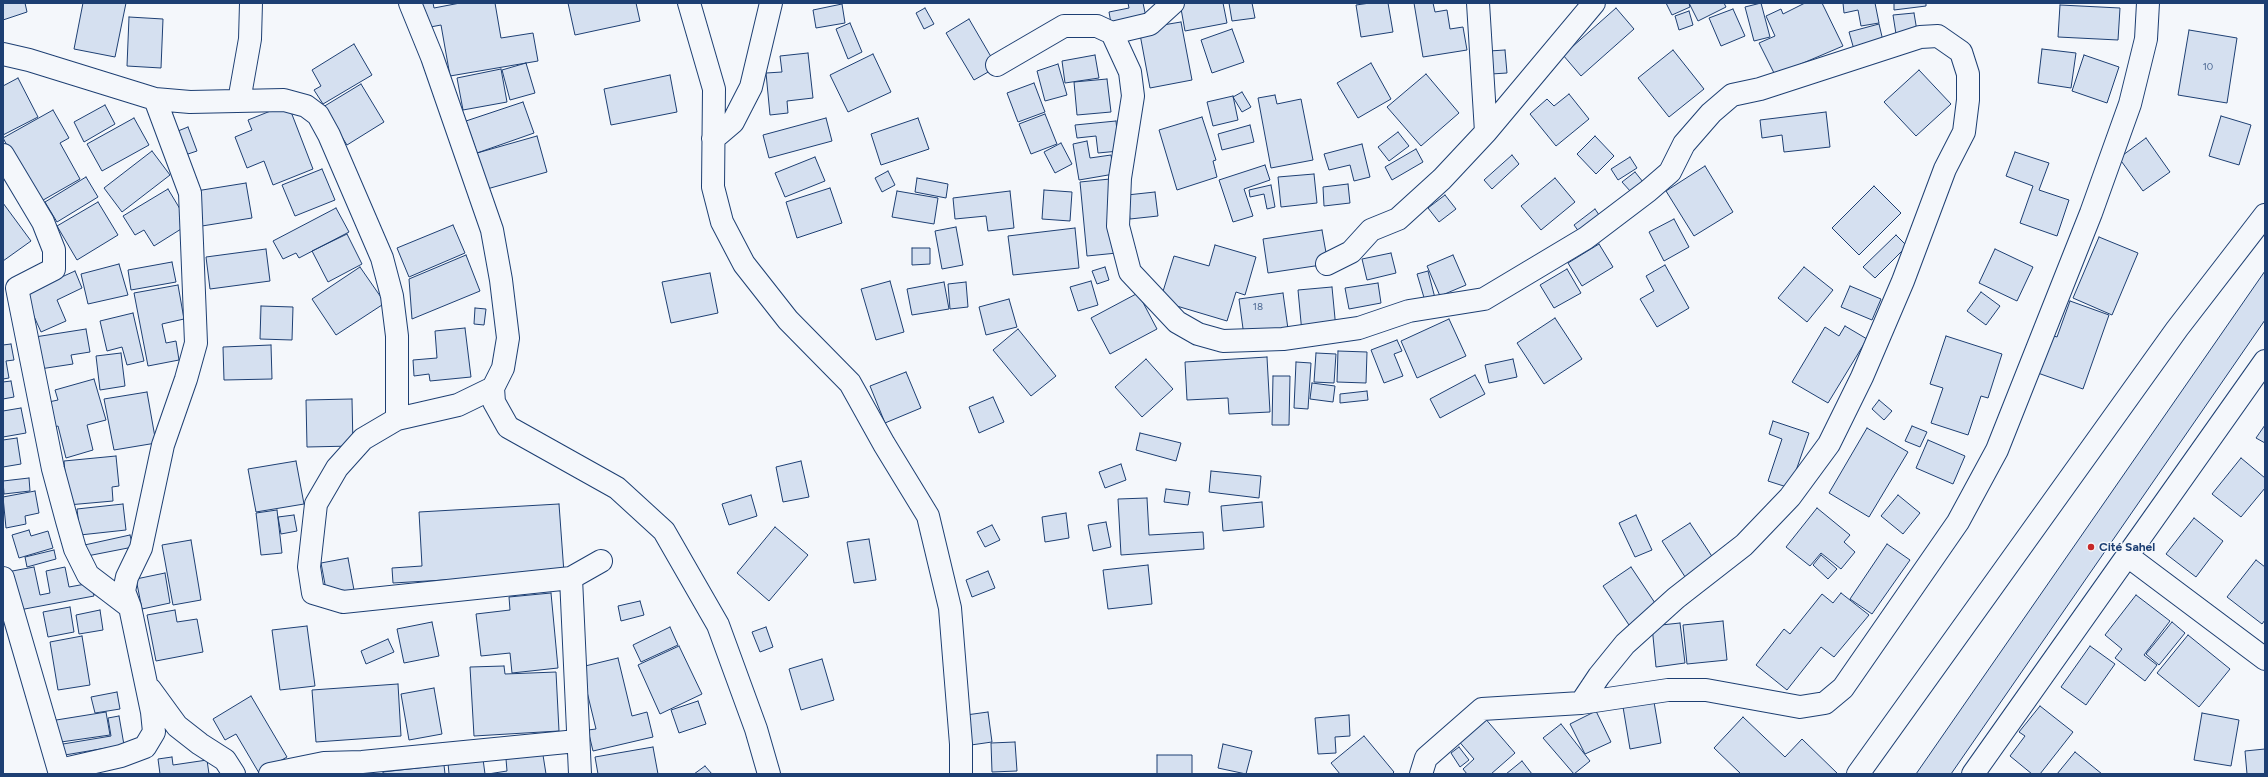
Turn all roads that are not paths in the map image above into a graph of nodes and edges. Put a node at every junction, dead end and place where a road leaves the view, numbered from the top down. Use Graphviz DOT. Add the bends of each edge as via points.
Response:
graph roads {
  1 [pos="250,3"];
  2 [pos="410,3"];
  3 [pos="689,3"];
  4 [pos="771,3"];
  5 [pos="1173,3"];
  6 [pos="1478,3"];
  7 [pos="1594,3"];
  8 [pos="2148,3"];
  9 [pos="1112,33"];
  10 [pos="3,54"];
  11 [pos="997,65"];
  12 [pos="155,99"];
  13 [pos="239,101"];
  14 [pos="1486,132"];
  15 [pos="713,139"];
  16 [pos="3,155"];
  17 [pos="2265,215"];
  18 [pos="1327,264"];
  19 [pos="2265,361"];
  20 [pos="493,388"];
  21 [pos="397,419"];
  22 [pos="2128,557"];
  23 [pos="601,560"];
  24 [pos="3,578"];
  25 [pos="571,578"];
  26 [pos="130,607"];
  27 [pos="2265,659"];
  28 [pos="146,683"];
  29 [pos="1581,703"];
  30 [pos="577,741"];
  31 [pos="60,772"];
  32 [pos="234,774"];
  33 [pos="270,774"];
  34 [pos="580,774"];
  35 [pos="769,774"];
  36 [pos="961,774"];
  37 [pos="1420,774"];
  38 [pos="1858,774"];
  39 [pos="1973,774"];
  1 -- 13 [label="street" via="250,39"];
  2 -- 20 [label="street" via="432,57 492,230 508,338 503,368"];
  3 -- 15 [label="street" via="714,89"];
  4 -- 15 [label="street" via="751,87 733,122"];
  5 -- 9 [label="street" via="1150,24"];
  6 -- 14 [label="street"];
  7 -- 14 [label="street"];
  8 -- 29 [label="street" via="2146,39 2130,104 2091,213 1997,450 1958,522 1843,688 1825,703 1800,707 1706,690 1668,690"];
  9 -- 11 [label="street" via="1097,26 1064,26"];
  9 -- 29 [label="street" via="1130,72 1133,96 1120,178 1118,226 1130,272 1177,322 1198,334 1223,340 1283,339 1359,328 1409,311 1484,299 1586,238 1648,191 1670,172 1684,144 1711,113 1732,95 1760,89 1920,37 1938,36 1961,52 1968,74 1964,132 1945,169 1903,281 1862,377 1830,444 1790,497 1744,545 1676,598 1624,644"];
  10 -- 12 [label="street"];
  12 -- 13 [label="street" via="190,102"];
  12 -- 26 [label="street" via="190,193 196,343 163,445 140,548 127,578 124,591"];
  13 -- 21 [label="street" via="284,100 306,106 318,116 330,135 382,258 392,296 397,336"];
  14 -- 18 [label="street" via="1442,179 1398,219 1371,230 1351,252"];
  15 -- 36 [label="street" via="713,187 722,222 744,264 788,320 850,382 928,516 950,608"];
  16 -- 26 [label="street" via="43,222 54,250 54,269 17,288 53,470 69,528 75,549 88,575"];
  17 -- 38 [label="street" via="2177,329"];
  19 -- 22 [label="street"];
  20 -- 21 [label="street" via="458,406"];
  20 -- 35 [label="street" via="494,402 508,427 617,488 664,531 718,625 756,729"];
  21 -- 25 [label="street" via="363,439 337,468 316,504 309,567 313,593 343,602"];
  22 -- 27 [label="street"];
  22 -- 39 [label="street"];
  23 -- 25 [label="street"];
  24 -- 31 [label="street"];
  25 -- 30 [label="street"];
  26 -- 28 [label="street"];
  28 -- 31 [label="street" via="154,732 145,747"];
  28 -- 32 [label="street" via="177,726 226,760"];
  29 -- 37 [label="street" via="1482,709 1426,758"];
  30 -- 33 [label="street" via="362,762 324,763"];
  30 -- 34 [label="street"];
}
